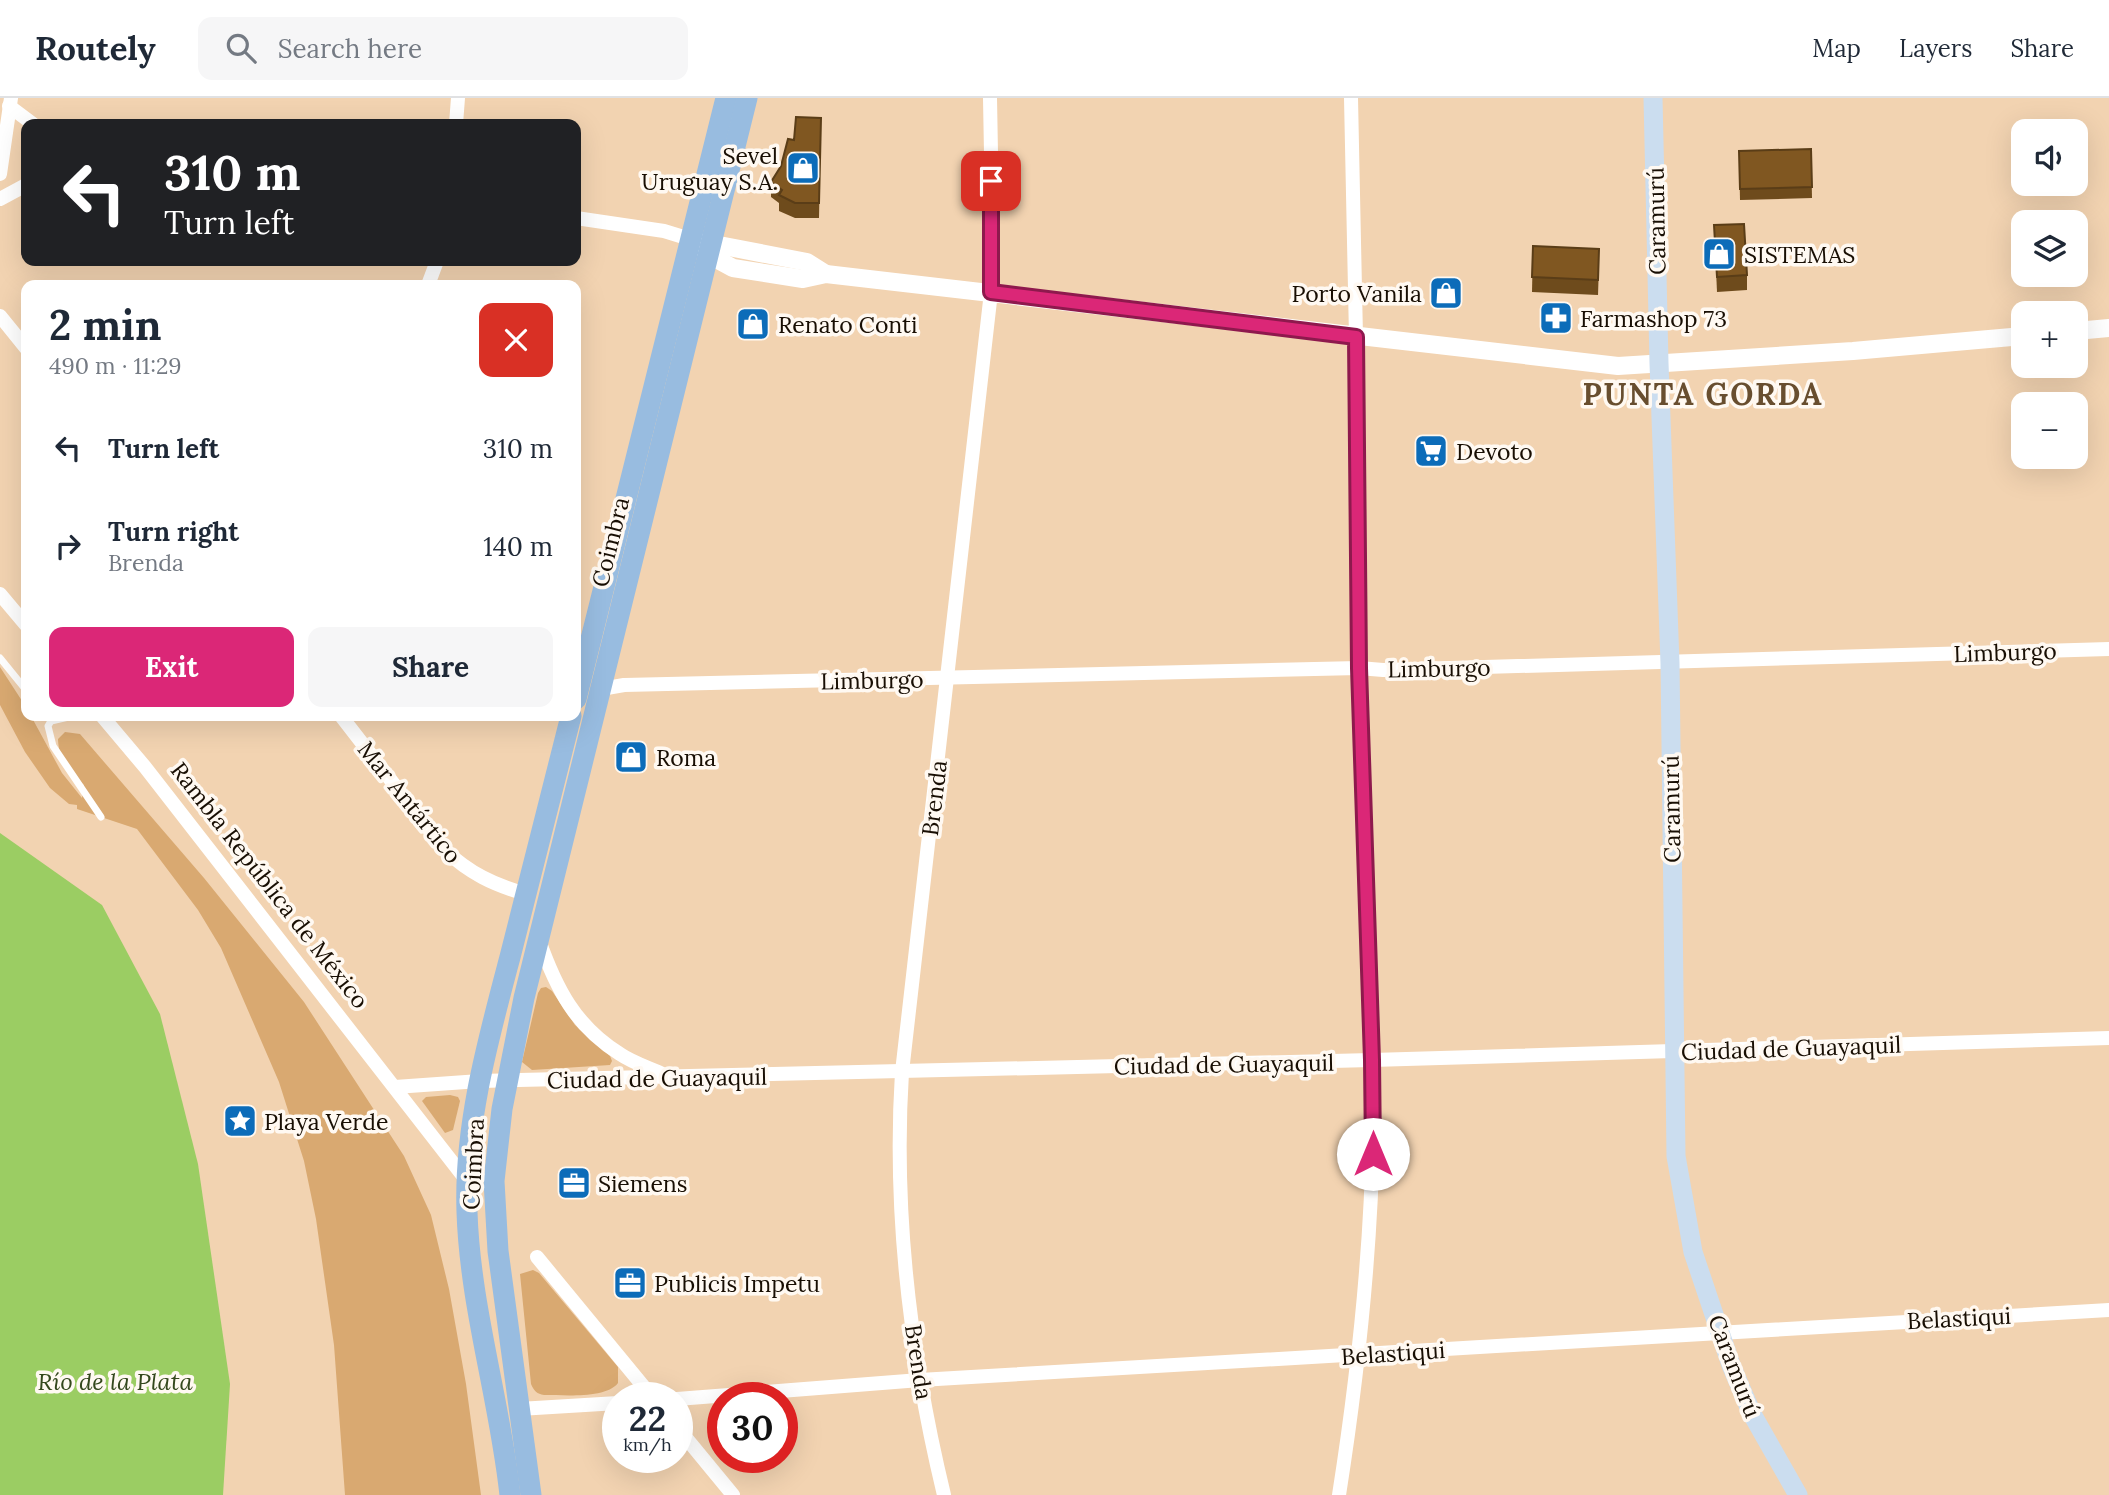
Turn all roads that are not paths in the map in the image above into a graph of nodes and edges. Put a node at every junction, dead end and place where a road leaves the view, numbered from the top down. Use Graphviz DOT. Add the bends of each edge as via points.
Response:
graph roads {
  1 [pos="458,98"];
  2 [pos="726,98"];
  3 [pos="747,98"];
  4 [pos="990,98"];
  5 [pos="1351,98"];
  6 [pos="1653,98"];
  7 [pos="10,102"];
  8 [pos="28,119"];
  9 [pos="457,119"];
  10 [pos="0,174"];
  11 [pos="21,188"];
  12 [pos="0,199"];
  13 [pos="581,219"];
  14 [pos="691,239"];
  15 [pos="711,250"];
  16 [pos="991,292"];
  17 [pos="0,316"];
  18 [pos="2109,328"];
  19 [pos="2088,330"];
  20 [pos="1356,337"];
  21 [pos="2011,337"];
  22 [pos="21,342"];
  23 [pos="1659,363"];
  24 [pos="0,594"];
  25 [pos="21,619"];
  26 [pos="2109,649"];
  27 [pos="0,658"];
  28 [pos="1670,663"];
  29 [pos="1359,668"];
  30 [pos="581,679"];
  31 [pos="948,679"];
  32 [pos="21,685"];
  33 [pos="600,689"];
  34 [pos="49,721"];
  35 [pos="106,721"];
  36 [pos="345,721"];
  37 [pos="570,721"];
  38 [pos="101,817"];
  39 [pos="526,894"];
  40 [pos="539,940"];
  41 [pos="2109,1038"];
  42 [pos="1673,1052"];
  43 [pos="1372,1060"];
  44 [pos="902,1072"];
  45 [pos="669,1077"];
  46 [pos="480,1081"];
  47 [pos="506,1081"];
  48 [pos="395,1087"];
  49 [pos="467,1181"];
  50 [pos="537,1257"];
  51 [pos="2109,1310"];
  52 [pos="1720,1332"];
  53 [pos="1359,1356"];
  54 [pos="920,1380"];
  55 [pos="640,1382"];
  56 [pos="693,1398"];
  57 [pos="602,1404"];
  58 [pos="519,1409"];
  59 [pos="693,1446"];
  60 [pos="510,1495"];
  61 [pos="531,1495"];
  62 [pos="733,1495"];
  63 [pos="944,1495"];
  64 [pos="1339,1495"];
  65 [pos="1798,1495"];
  1 -- 9 [label="street"];
  2 -- 14 [label="main road, Coimbra"];
  3 -- 15 [label="main road, Coimbra"];
  4 -- 16 [label="street, Brenda"];
  5 -- 20 [label="street"];
  6 -- 23 [label="main road, Caramurú"];
  7 -- 8 [label="street"];
  7 -- 10 [label="street"];
  11 -- 12 [label="street"];
  13 -- 14 [label="street"];
  14 -- 15 [label="street"];
  14 -- 30 [label="main road, Coimbra"];
  15 -- 16 [label="street" via="733,268 803,279 826,274"];
  15 -- 33 [label="main road, Coimbra"];
  16 -- 20 [label="street"];
  16 -- 31 [label="street, Brenda"];
  17 -- 22 [label="street"];
  18 -- 19 [label="street"];
  20 -- 23 [label="street" via="1618,366"];
  20 -- 29 [label="street"];
  21 -- 23 [label="street"];
  23 -- 28 [label="main road, Caramurú"];
  24 -- 25 [label="street"];
  26 -- 28 [label="street, Limburgo"];
  27 -- 32 [label="lane"];
  28 -- 29 [label="street, Limburgo"];
  28 -- 42 [label="main road, Caramurú"];
  29 -- 31 [label="street, Limburgo"];
  29 -- 43 [label="street"];
  31 -- 33 [label="street, Limburgo"];
  31 -- 44 [label="street, Brenda"];
  33 -- 40 [label="main road, Coimbra"];
  34 -- 38 [label="lane" via="53,746"];
  35 -- 48 [label="street, Rambla República de México"];
  36 -- 39 [label="street, Mar Antártico" via="460,865 499,887"];
  37 -- 39 [label="main road, Coimbra"];
  39 -- 46 [label="main road, Coimbra"];
  40 -- 45 [label="street" via="566,1001 590,1030 622,1056"];
  40 -- 47 [label="main road, Coimbra"];
  41 -- 42 [label="street, Ciudad de Guayaquil"];
  42 -- 43 [label="street, Ciudad de Guayaquil"];
  42 -- 52 [label="main road, Caramurú" via="1682,1197 1693,1252"];
  43 -- 44 [label="street, Ciudad de Guayaquil"];
  43 -- 53 [label="street" via="1372,1200"];
  44 -- 45 [label="street, Ciudad de Guayaquil"];
  44 -- 54 [label="street, Brenda" via="902,1227"];
  45 -- 47 [label="street, Ciudad de Guayaquil"];
  46 -- 47 [label="street"];
  46 -- 48 [label="street"];
  46 -- 49 [label="main road, Coimbra"];
  47 -- 58 [label="main road, Coimbra" via="494,1181 498,1251"];
  48 -- 49 [label="street, Rambla República de México"];
  49 -- 60 [label="main road" via="471,1270"];
  50 -- 55 [label="street"];
  51 -- 52 [label="street, Belastiqui"];
  52 -- 53 [label="street, Belastiqui"];
  52 -- 65 [label="main road, Caramurú" via="1752,1414"];
  53 -- 54 [label="street, Belastiqui"];
  53 -- 64 [label="street"];
  54 -- 56 [label="street, Belastiqui"];
  54 -- 63 [label="street, Brenda"];
  57 -- 58 [label="street"];
  58 -- 61 [label="main road"];
  59 -- 62 [label="street"];
}
